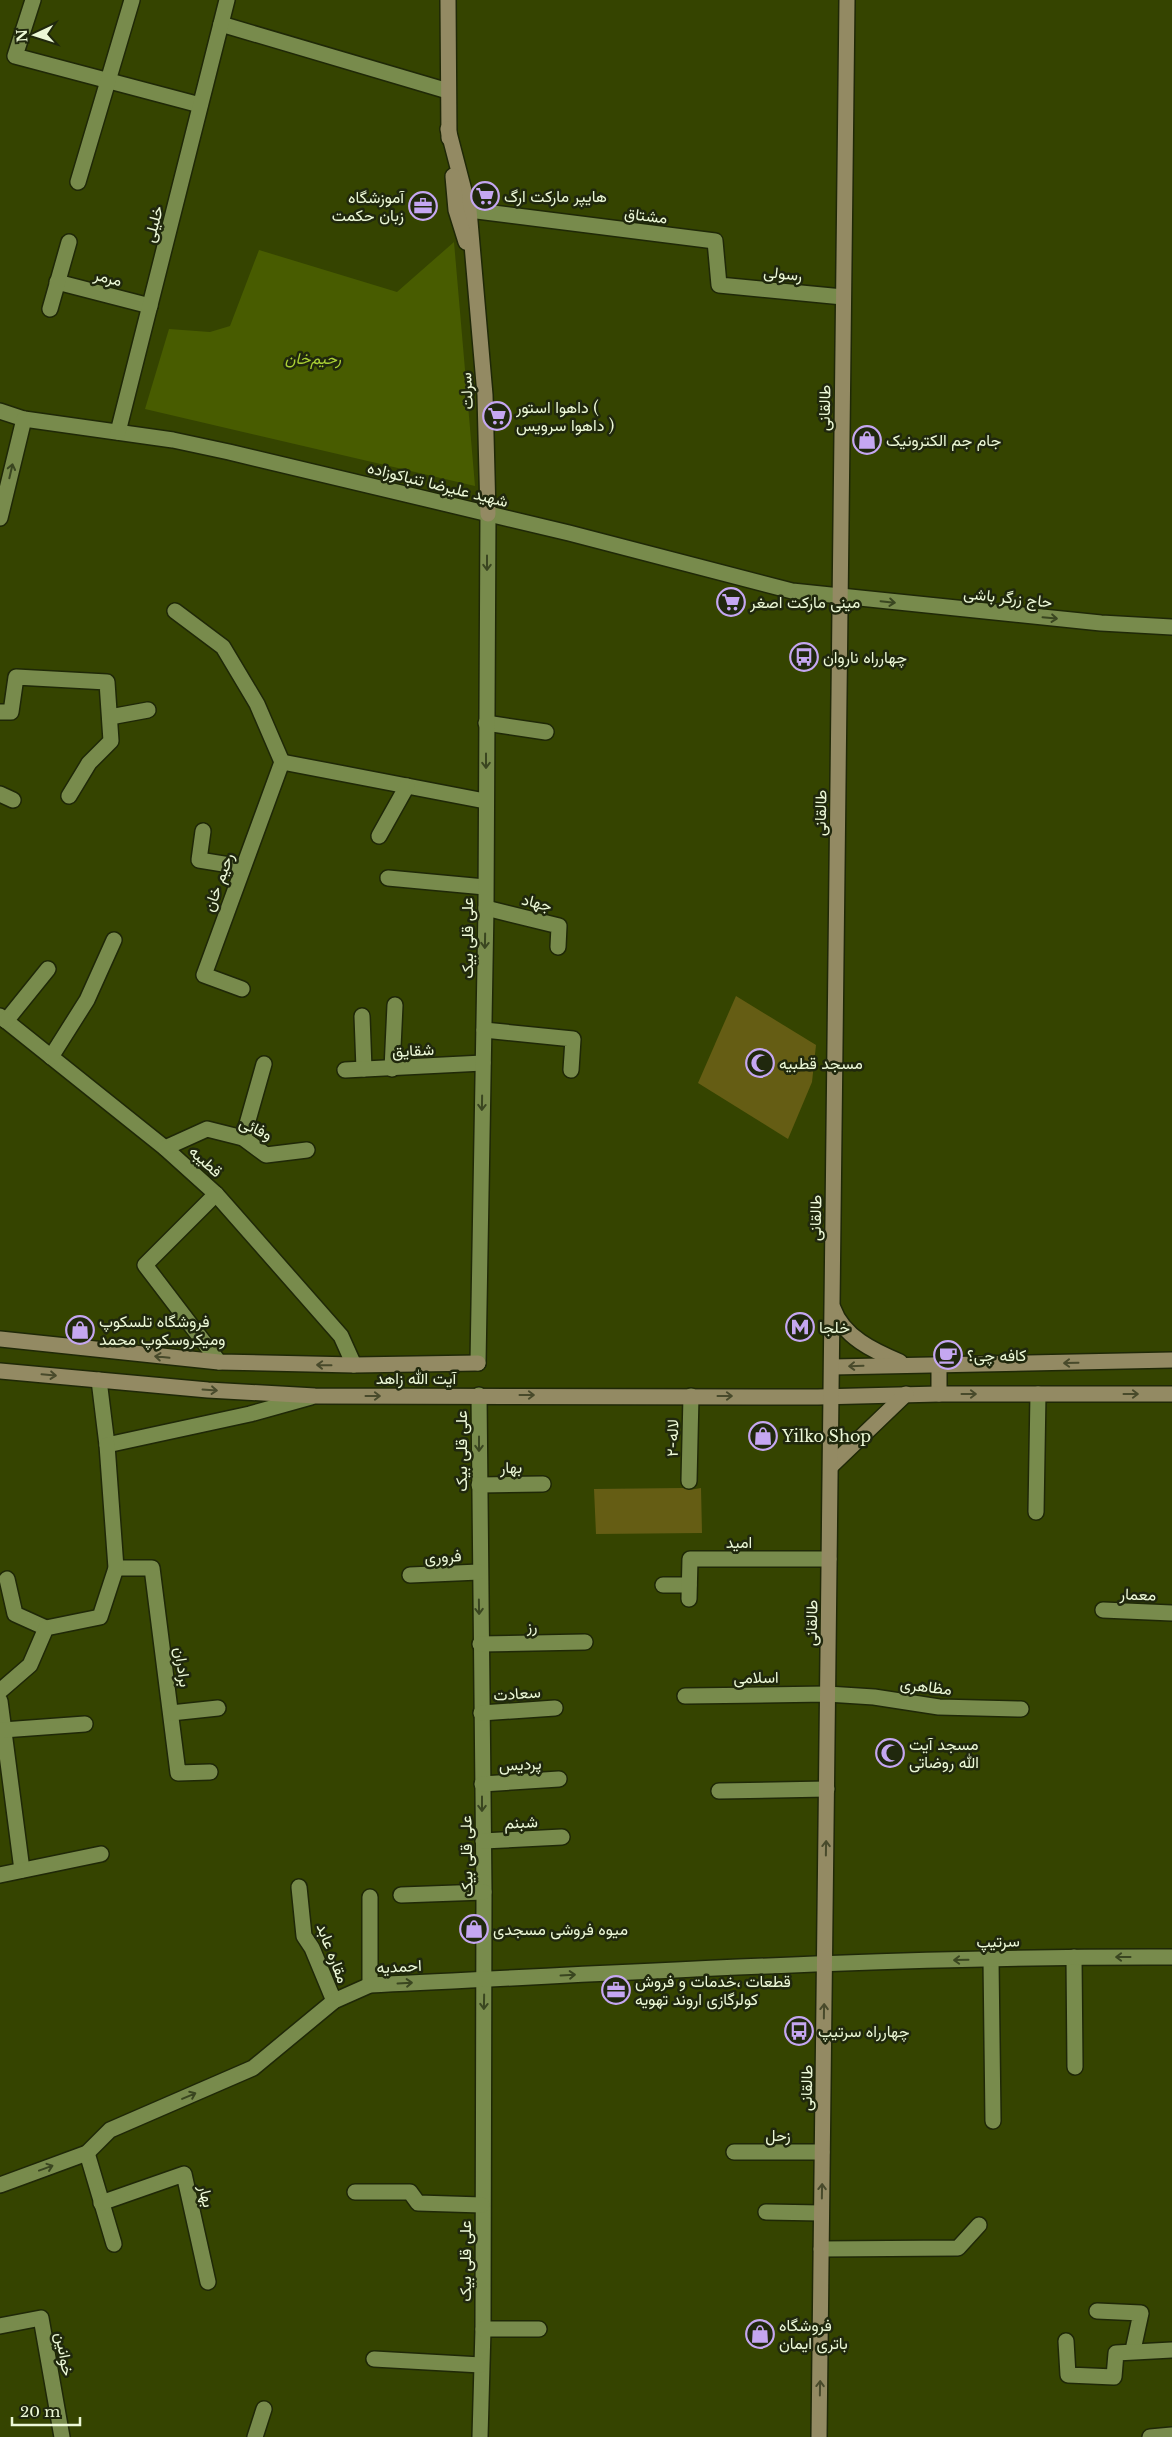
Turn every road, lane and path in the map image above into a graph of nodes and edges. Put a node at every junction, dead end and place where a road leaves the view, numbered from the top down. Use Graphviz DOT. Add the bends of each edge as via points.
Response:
graph roads {
  1 [pos="33,0"];
  2 [pos="132,0"];
  3 [pos="448,0"];
  4 [pos="847,0"];
  5 [pos="223,1"];
  6 [pos="221,24"];
  7 [pos="108,81"];
  8 [pos="448,91"];
  9 [pos="200,106"];
  10 [pos="78,182"];
  11 [pos="463,210"];
  12 [pos="69,242"];
  13 [pos="57,282"];
  14 [pos="719,285"];
  15 [pos="843,297"];
  16 [pos="150,306"];
  17 [pos="50,309"];
  18 [pos="0,411"];
  19 [pos="24,419"];
  20 [pos="118,432"];
  21 [pos="488,514"];
  22 [pos="0,518"];
  23 [pos="840,597"];
  24 [pos="175,611"];
  25 [pos="1172,627"];
  26 [pos="148,710"];
  27 [pos="0,712"];
  28 [pos="110,716"];
  29 [pos="486,724"];
  30 [pos="546,732"];
  31 [pos="282,762"];
  32 [pos="406,786"];
  33 [pos="69,796"];
  34 [pos="485,802"];
  35 [pos="203,831"];
  36 [pos="379,836"];
  37 [pos="242,867"];
  38 [pos="388,878"];
  39 [pos="485,888"];
  40 [pos="486,908"];
  41 [pos="114,940"];
  42 [pos="558,947"];
  43 [pos="48,969"];
  44 [pos="242,989"];
  45 [pos="395,1005"];
  46 [pos="362,1016"];
  47 [pos="3,1019"];
  48 [pos="484,1030"];
  49 [pos="51,1057"];
  50 [pos="482,1063"];
  51 [pos="264,1064"];
  52 [pos="392,1068"];
  53 [pos="345,1070"];
  54 [pos="364,1070"];
  55 [pos="571,1070"];
  56 [pos="243,1138"];
  57 [pos="165,1148"];
  58 [pos="307,1150"];
  59 [pos="216,1194"];
  60 [pos="832,1305"];
  61 [pos="0,1339"];
  62 [pos="1172,1360"];
  63 [pos="219,1362"];
  64 [pos="478,1362"];
  65 [pos="904,1364"];
  66 [pos="939,1365"];
  67 [pos="354,1366"];
  68 [pos="832,1366"];
  69 [pos="0,1371"];
  70 [pos="98,1380"];
  71 [pos="906,1394"];
  72 [pos="939,1394"];
  73 [pos="1038,1394"];
  74 [pos="1172,1394"];
  75 [pos="315,1396"];
  76 [pos="479,1396"];
  77 [pos="691,1396"];
  78 [pos="832,1397"];
  79 [pos="107,1445"];
  80 [pos="831,1466"];
  81 [pos="689,1481"];
  82 [pos="543,1484"];
  83 [pos="479,1485"];
  84 [pos="1036,1512"];
  85 [pos="829,1559"];
  86 [pos="116,1568"];
  87 [pos="479,1572"];
  88 [pos="410,1575"];
  89 [pos="7,1579"];
  90 [pos="663,1585"];
  91 [pos="1103,1610"];
  92 [pos="1172,1613"];
  93 [pos="46,1628"];
  94 [pos="585,1642"];
  95 [pos="480,1644"];
  96 [pos="0,1691"];
  97 [pos="827,1694"];
  98 [pos="685,1696"];
  99 [pos="0,1701"];
  100 [pos="218,1708"];
  101 [pos="555,1708"];
  102 [pos="1021,1709"];
  103 [pos="171,1713"];
  104 [pos="481,1713"];
  105 [pos="85,1724"];
  106 [pos="3,1730"];
  107 [pos="210,1772"];
  108 [pos="559,1779"];
  109 [pos="482,1784"];
  110 [pos="826,1790"];
  111 [pos="719,1791"];
  112 [pos="562,1837"];
  113 [pos="483,1841"];
  114 [pos="101,1854"];
  115 [pos="22,1870"];
  116 [pos="0,1875"];
  117 [pos="299,1887"];
  118 [pos="484,1892"];
  119 [pos="401,1895"];
  120 [pos="370,1898"];
  121 [pos="1074,1957"];
  122 [pos="1172,1957"];
  123 [pos="991,1959"];
  124 [pos="824,1963"];
  125 [pos="484,1979"];
  126 [pos="370,1985"];
  127 [pos="334,2001"];
  128 [pos="1074,2067"];
  129 [pos="992,2121"];
  130 [pos="734,2152"];
  131 [pos="822,2152"];
  132 [pos="87,2153"];
  133 [pos="0,2185"];
  134 [pos="355,2192"];
  135 [pos="101,2203"];
  136 [pos="482,2205"];
  137 [pos="766,2212"];
  138 [pos="821,2213"];
  139 [pos="979,2225"];
  140 [pos="114,2244"];
  141 [pos="821,2249"];
  142 [pos="208,2282"];
  143 [pos="1097,2311"];
  144 [pos="0,2326"];
  145 [pos="483,2329"];
  146 [pos="539,2329"];
  147 [pos="1066,2341"];
  148 [pos="1132,2350"];
  149 [pos="1172,2350"];
  150 [pos="374,2359"];
  151 [pos="481,2365"];
  152 [pos="264,2408"];
  153 [pos="1172,2435"];
  154 [pos="62,2437"];
  155 [pos="255,2437"];
  156 [pos="480,2437"];
  157 [pos="819,2437"];
  158 [pos="1150,2437"];
  1 -- 7 [label="street" via="16,56"];
  2 -- 7 [label="street"];
  3 -- 8 [label="main road, سرلت"];
  4 -- 15 [label="main road, طالقانی"];
  5 -- 6 [label="street, خلیلی"];
  6 -- 8 [label="street"];
  6 -- 9 [label="street, خلیلی"];
  7 -- 9 [label="street"];
  7 -- 10 [label="street"];
  8 -- 11 [label="main road, سرلت" via="448,129"];
  9 -- 16 [label="street, خلیلی"];
  11 -- 14 [label="street, مشتاق" via="715,241"];
  11 -- 21 [label="main road, سرلت" via="474,266 485,395"];
  12 -- 13 [label="street"];
  13 -- 16 [label="street, مرمر"];
  13 -- 17 [label="street"];
  14 -- 15 [label="street, رسولی"];
  15 -- 23 [label="main road, طالقانی"];
  16 -- 20 [label="street, خلیلی"];
  18 -- 19 [label="street, شهید علیرضا تنباکوزاده"];
  19 -- 20 [label="street, شهید علیرضا تنباکوزاده"];
  22 -- 19 [label="street, one-way"];
  20 -- 21 [label="street, شهید علیرضا تنباکوزاده" via="229,452"];
  21 -- 23 [label="street, شهید علیرضا تنباکوزاده" via="792,592"];
  21 -- 29 [label="street, علی قلی بیک, one-way"];
  23 -- 25 [label="street, حاج زرگر باشی, one-way"];
  23 -- 60 [label="main road, طالقانی"];
  24 -- 31 [label="street" via="223,647 257,704"];
  26 -- 28 [label="street"];
  27 -- 28 [label="street" via="11,712 16,677 107,682"];
  28 -- 33 [label="street" via="111,741 89,763"];
  29 -- 30 [label="street"];
  29 -- 34 [label="street, علی قلی بیک, one-way"];
  31 -- 32 [label="street"];
  31 -- 37 [label="street, رحیم خان"];
  32 -- 34 [label="street"];
  32 -- 36 [label="street"];
  34 -- 39 [label="street, علی قلی بیک"];
  35 -- 37 [label="street" via="199,860"];
  37 -- 44 [label="street, رحیم خان" via="204,975"];
  38 -- 39 [label="street"];
  39 -- 40 [label="street, علی قلی بیک"];
  40 -- 42 [label="street, جهاد" via="560,926"];
  40 -- 48 [label="street, علی قلی بیک, one-way"];
  41 -- 49 [label="street" via="87,1000"];
  43 -- 47 [label="street"];
  45 -- 52 [label="street"];
  46 -- 54 [label="street"];
  47 -- 49 [label="street, قطیبه"];
  48 -- 50 [label="street, علی قلی بیک"];
  48 -- 55 [label="street" via="573,1038"];
  49 -- 57 [label="street, قطیبه"];
  50 -- 52 [label="street, شقایق"];
  50 -- 64 [label="street, علی قلی بیک, one-way"];
  51 -- 56 [label="street"];
  52 -- 54 [label="street, شقایق"];
  53 -- 54 [label="street, شقایق"];
  56 -- 57 [label="street, وفائی" via="207,1129"];
  56 -- 58 [label="street, وفائی" via="266,1155"];
  57 -- 59 [label="street, قطیبه"];
  59 -- 63 [label="street" via="145,1265"];
  59 -- 67 [label="street, قطیبه" via="341,1336"];
  60 -- 65 [label="main road" via="838,1322 856,1339"];
  60 -- 68 [label="main road, طالقانی"];
  63 -- 61 [label="main road, آیت الله زاهد, one-way"];
  62 -- 66 [label="main road, one-way"];
  67 -- 63 [label="main road, آیت الله زاهد, one-way"];
  64 -- 67 [label="main road, آیت الله زاهد"];
  65 -- 66 [label="main road"];
  65 -- 68 [label="main road, one-way"];
  66 -- 72 [label="main road"];
  68 -- 78 [label="main road, طالقانی"];
  69 -- 70 [label="main road, آیت الله زاهد, one-way"];
  70 -- 75 [label="main road, آیت الله زاهد, one-way"];
  70 -- 79 [label="street"];
  71 -- 72 [label="main road"];
  71 -- 78 [label="main road"];
  71 -- 80 [label="main road"];
  72 -- 73 [label="main road, one-way"];
  73 -- 74 [label="main road, one-way"];
  73 -- 84 [label="street"];
  75 -- 76 [label="main road, آیت الله زاهد, one-way"];
  75 -- 79 [label="street" via="250,1414"];
  76 -- 77 [label="main road, آیت الله زاهد, one-way"];
  76 -- 83 [label="street, علی قلی بیک, one-way"];
  77 -- 78 [label="main road, آیت الله زاهد, one-way"];
  77 -- 81 [label="street, ۲-لاله"];
  78 -- 80 [label="main road, طالقانی"];
  79 -- 86 [label="street"];
  80 -- 85 [label="main road, طالقانی"];
  82 -- 83 [label="street, بهار"];
  83 -- 87 [label="street, علی قلی بیک"];
  85 -- 90 [label="street, امید" via="690,1559 689,1592"];
  85 -- 97 [label="main road, طالقانی"];
  86 -- 93 [label="street" via="100,1617"];
  86 -- 103 [label="street, برادران" via="152,1568"];
  87 -- 88 [label="street, فروری"];
  87 -- 95 [label="street, علی قلی بیک, one-way"];
  89 -- 93 [label="street" via="15,1614"];
  91 -- 92 [label="street, معمار"];
  93 -- 96 [label="street" via="30,1665"];
  94 -- 95 [label="street, رز"];
  95 -- 104 [label="street, علی قلی بیک"];
  97 -- 98 [label="street, اسلامی"];
  97 -- 102 [label="street, مظاهری" via="939,1706"];
  97 -- 110 [label="main road, طالقانی"];
  99 -- 106 [label="street"];
  100 -- 103 [label="street"];
  101 -- 104 [label="street, سعادت"];
  103 -- 107 [label="street, برادران" via="178,1773"];
  104 -- 109 [label="street, علی قلی بیک"];
  105 -- 106 [label="street"];
  106 -- 115 [label="street"];
  108 -- 109 [label="street, پردیس"];
  109 -- 113 [label="street, علی قلی بیک, one-way"];
  110 -- 111 [label="street"];
  124 -- 110 [label="main road, طالقانی, one-way"];
  112 -- 113 [label="street, شبنم"];
  113 -- 118 [label="street, علی قلی بیک"];
  114 -- 115 [label="street"];
  115 -- 116 [label="street"];
  117 -- 127 [label="street, مقاره عابد" via="304,1936"];
  118 -- 119 [label="street"];
  118 -- 125 [label="street, علی قلی بیک"];
  120 -- 126 [label="street"];
  122 -- 121 [label="street, سرتیپ, one-way"];
  121 -- 123 [label="street, سرتیپ"];
  121 -- 128 [label="street"];
  123 -- 124 [label="street, سرتیپ, one-way"];
  123 -- 129 [label="street"];
  125 -- 124 [label="street, احمدیه, one-way"];
  131 -- 124 [label="main road, طالقانی, one-way"];
  126 -- 125 [label="street, احمدیه, one-way"];
  125 -- 136 [label="street, علی قلی بیک, one-way"];
  126 -- 127 [label="street, احمدیه"];
  132 -- 127 [label="street, احمدیه, one-way" via="110,2130 253,2068"];
  130 -- 131 [label="street, زحل"];
  138 -- 131 [label="main road, طالقانی, one-way"];
  133 -- 132 [label="street, احمدیه, one-way"];
  132 -- 135 [label="street"];
  134 -- 136 [label="street" via="410,2192 418,2204"];
  135 -- 140 [label="street"];
  135 -- 142 [label="street, بهار" via="184,2174"];
  136 -- 145 [label="street, علی قلی بیک"];
  137 -- 138 [label="street"];
  138 -- 141 [label="main road, طالقانی"];
  139 -- 141 [label="street" via="958,2248"];
  157 -- 141 [label="main road, طالقانی, one-way"];
  143 -- 148 [label="street" via="1141,2313"];
  144 -- 154 [label="street, خوانین" via="41,2318"];
  145 -- 146 [label="street"];
  145 -- 151 [label="street, علی قلی بیک"];
  147 -- 148 [label="street" via="1068,2375 1114,2377 1116,2353"];
  148 -- 149 [label="street"];
  150 -- 151 [label="street"];
  151 -- 156 [label="street, علی قلی بیک"];
  152 -- 155 [label="street"];
  153 -- 158 [label="street"];
}
